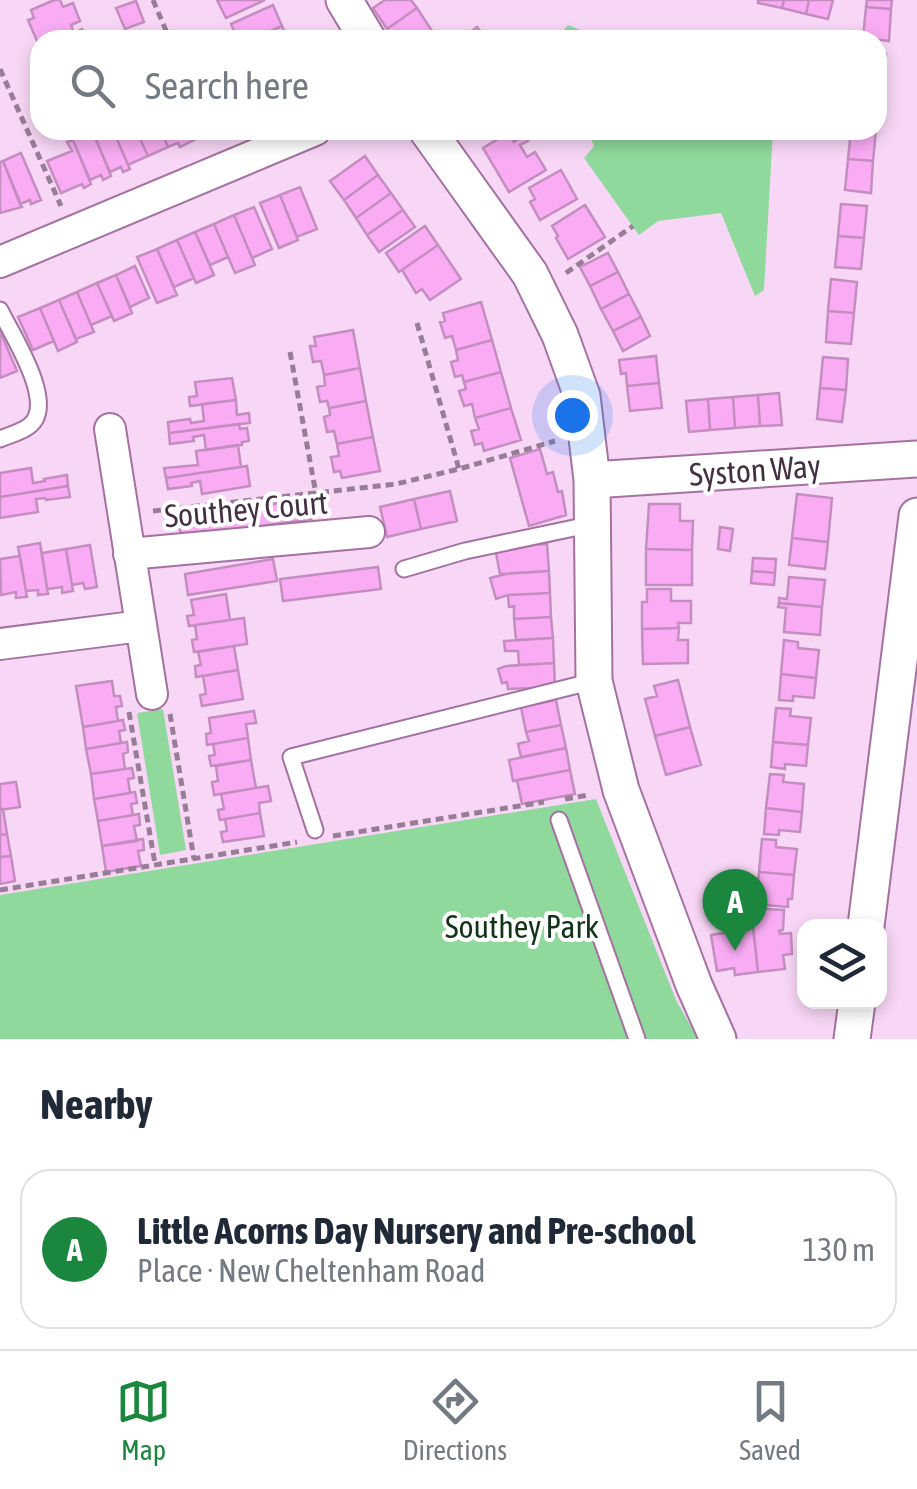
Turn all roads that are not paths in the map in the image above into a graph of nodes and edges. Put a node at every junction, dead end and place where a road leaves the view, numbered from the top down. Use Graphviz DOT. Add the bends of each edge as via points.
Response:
graph roads {
  1 [pos="344,0"];
  2 [pos="362,30"];
  3 [pos="291,140"];
  4 [pos="434,140"];
  5 [pos="0,262"];
  6 [pos="0,310"];
  7 [pos="110,429"];
  8 [pos="0,440"];
  9 [pos="917,459"];
  10 [pos="592,480"];
  11 [pos="917,516"];
  12 [pos="593,524"];
  13 [pos="369,532"];
  14 [pos="129,554"];
  15 [pos="404,570"];
  16 [pos="141,626"];
  17 [pos="0,644"];
  18 [pos="594,681"];
  19 [pos="152,694"];
  20 [pos="558,820"];
  21 [pos="315,830"];
  22 [pos="867,919"];
  23 [pos="856,1009"];
  24 [pos="636,1039"];
  25 [pos="718,1039"];
  26 [pos="852,1039"];
  1 -- 2 [label="street"];
  3 -- 5 [label="street"];
  4 -- 10 [label="street" via="530,274 560,334 582,396"];
  6 -- 8 [label="lane" via="38,388 40,410 32,425"];
  7 -- 14 [label="street"];
  9 -- 10 [label="street, Syston Way"];
  10 -- 12 [label="street"];
  11 -- 22 [label="street"];
  12 -- 15 [label="lane"];
  12 -- 18 [label="street"];
  13 -- 14 [label="street, Southey Court"];
  14 -- 16 [label="street"];
  16 -- 17 [label="street"];
  16 -- 19 [label="street"];
  18 -- 21 [label="lane" via="292,757"];
  18 -- 25 [label="street" via="621,790"];
  20 -- 24 [label="lane"];
  23 -- 26 [label="street"];
}
